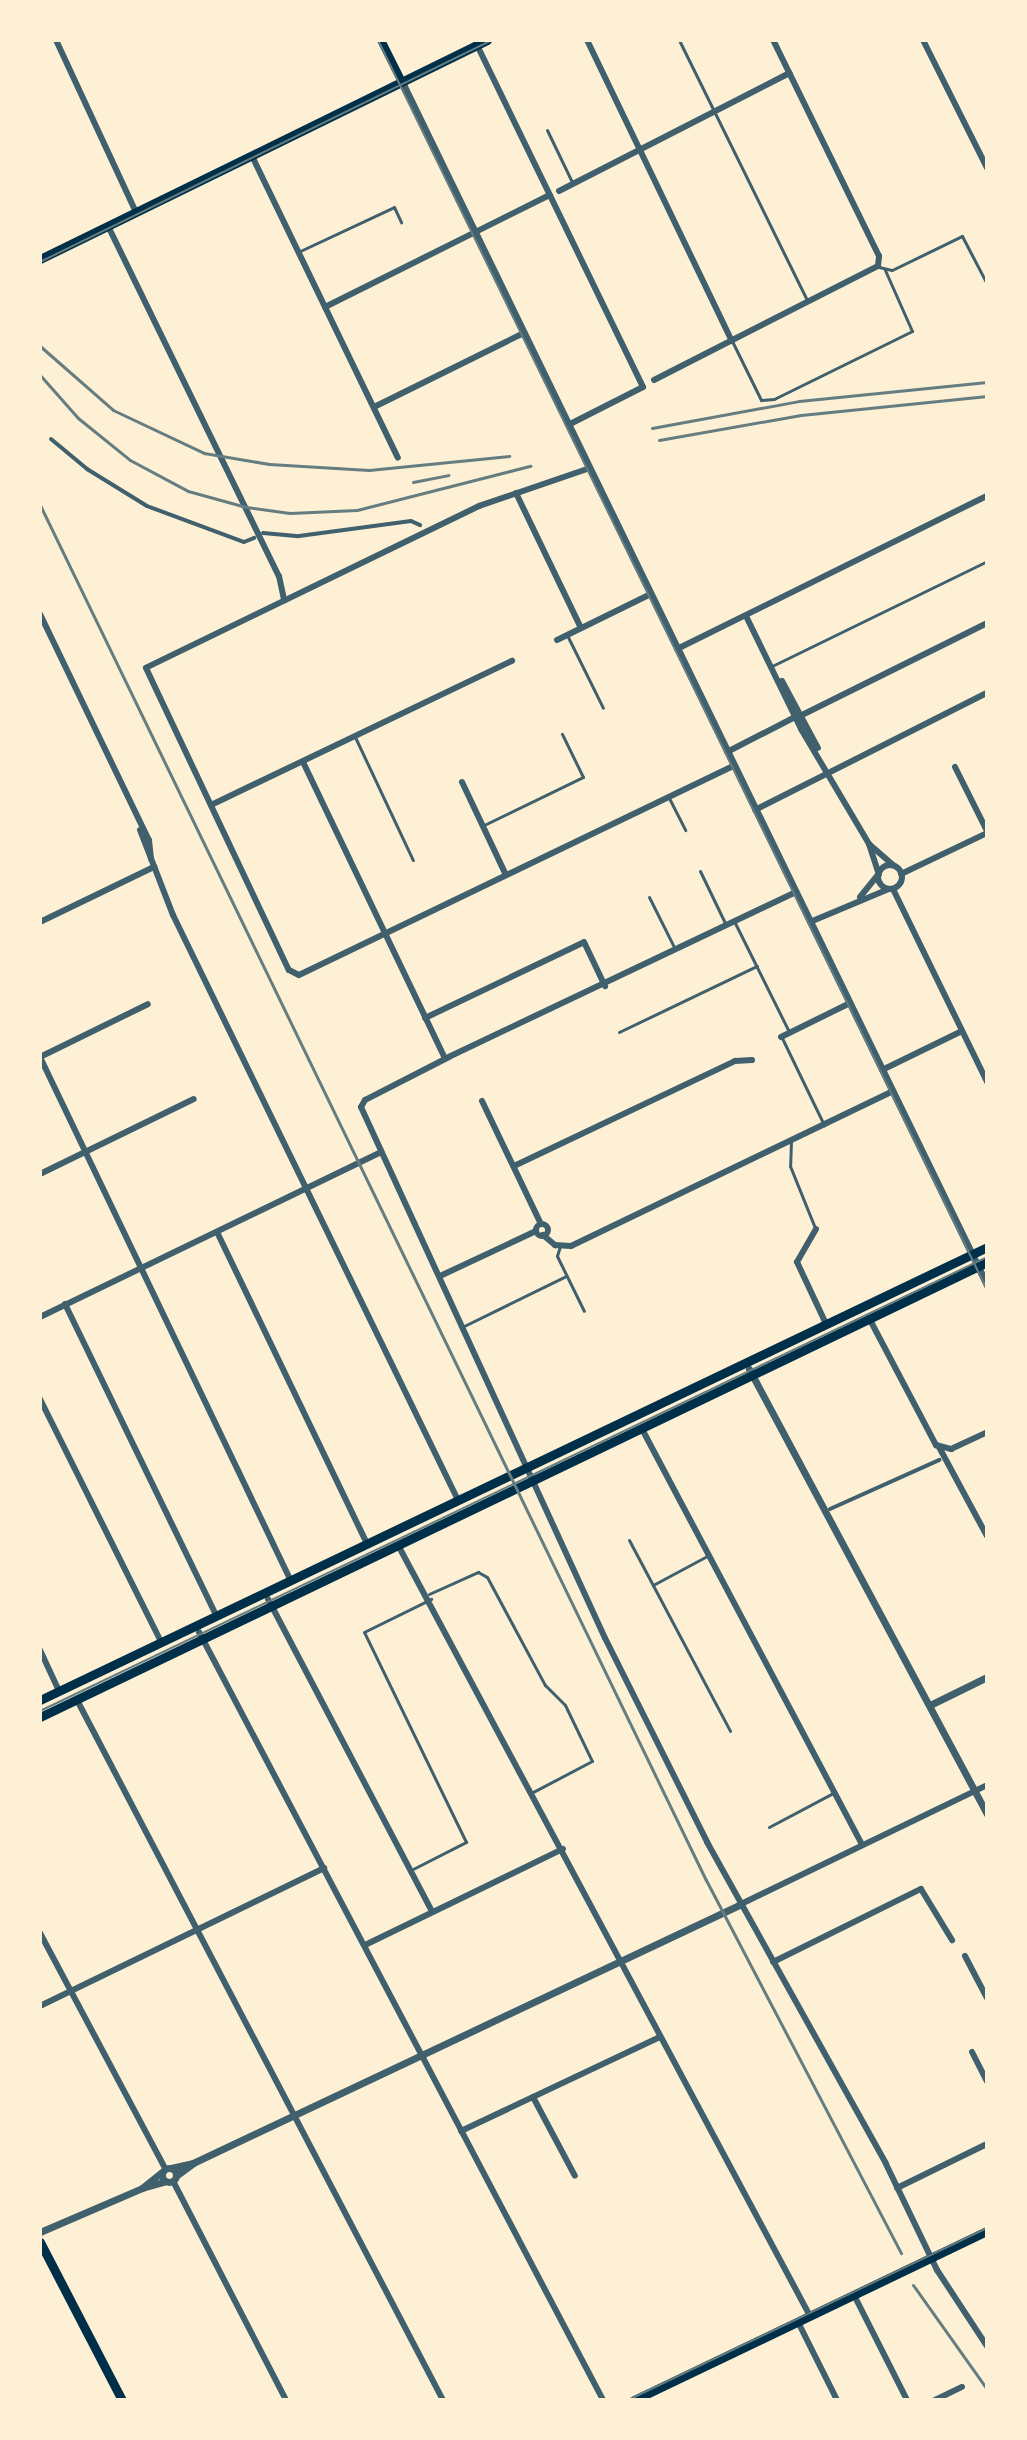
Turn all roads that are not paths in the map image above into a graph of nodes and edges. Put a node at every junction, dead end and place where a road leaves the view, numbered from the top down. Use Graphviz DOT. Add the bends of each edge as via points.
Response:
graph roads {
  1 [pos="56,40"];
  2 [pos="381,40"];
  3 [pos="587,40"];
  4 [pos="679,40"];
  5 [pos="773,40"];
  6 [pos="923,40"];
  7 [pos="482,42"];
  8 [pos="790,73"];
  9 [pos="402,82"];
  10 [pos="714,111"];
  11 [pos="547,130"];
  12 [pos="638,152"];
  13 [pos="252,156"];
  14 [pos="987,168"];
  15 [pos="573,184"];
  16 [pos="559,191"];
  17 [pos="550,195"];
  18 [pos="136,212"];
  19 [pos="401,222"];
  20 [pos="108,226"];
  21 [pos="475,232"];
  22 [pos="298,252"];
  23 [pos="40,259"];
  24 [pos="881,268"];
  25 [pos="987,284"];
  26 [pos="808,302"];
  27 [pos="325,307"];
  28 [pos="524,333"];
  29 [pos="732,341"];
  30 [pos="654,380"];
  31 [pos="374,407"];
  32 [pos="568,425"];
  33 [pos="51,439"];
  34 [pos="398,458"];
  35 [pos="590,468"];
  36 [pos="516,493"];
  37 [pos="987,496"];
  38 [pos="420,525"];
  39 [pos="263,533"];
  40 [pos="254,538"];
  41 [pos="987,561"];
  42 [pos="651,594"];
  43 [pos="284,600"];
  44 [pos="40,614"];
  45 [pos="746,616"];
  46 [pos="987,623"];
  47 [pos="581,628"];
  48 [pos="567,635"];
  49 [pos="557,640"];
  50 [pos="677,649"];
  51 [pos="512,661"];
  52 [pos="774,669"];
  53 [pos="987,693"];
  54 [pos="603,708"];
  55 [pos="804,714"];
  56 [pos="795,717"];
  57 [pos="562,734"];
  58 [pos="355,737"];
  59 [pos="727,752"];
  60 [pos="822,756"];
  61 [pos="303,762"];
  62 [pos="734,766"];
  63 [pos="955,767"];
  64 [pos="830,771"];
  65 [pos="462,782"];
  66 [pos="669,798"];
  67 [pos="211,805"];
  68 [pos="755,810"];
  69 [pos="482,826"];
  70 [pos="685,830"];
  71 [pos="987,832"];
  72 [pos="869,844"];
  73 [pos="413,860"];
  74 [pos="154,867"];
  75 [pos="700,871"];
  76 [pos="898,871"];
  77 [pos="506,875"];
  78 [pos="879,875"];
  79 [pos="891,889"];
  80 [pos="796,892"];
  81 [pos="649,897"];
  82 [pos="857,899"];
  83 [pos="40,922"];
  84 [pos="810,922"];
  85 [pos="735,923"];
  86 [pos="727,927"];
  87 [pos="385,934"];
  88 [pos="676,951"];
  89 [pos="757,966"];
  90 [pos="605,986"];
  91 [pos="850,1003"];
  92 [pos="148,1004"];
  93 [pos="425,1018"];
  94 [pos="962,1031"];
  95 [pos="619,1032"];
  96 [pos="789,1032"];
  97 [pos="781,1037"];
  98 [pos="40,1057"];
  99 [pos="445,1059"];
  100 [pos="752,1060"];
  101 [pos="882,1070"];
  102 [pos="987,1082"];
  103 [pos="893,1091"];
  104 [pos="194,1099"];
  105 [pos="482,1101"];
  106 [pos="824,1125"];
  107 [pos="791,1141"];
  108 [pos="86,1152"];
  109 [pos="381,1152"];
  110 [pos="514,1166"];
  111 [pos="40,1174"];
  112 [pos="306,1188"];
  113 [pos="816,1229"];
  114 [pos="217,1232"];
  115 [pos="540,1233"];
  116 [pos="560,1246"];
  117 [pos="987,1247"];
  118 [pos="972,1254"];
  119 [pos="982,1264"];
  120 [pos="141,1268"];
  121 [pos="440,1276"];
  122 [pos="566,1276"];
  123 [pos="987,1285"];
  124 [pos="65,1304"];
  125 [pos="584,1311"];
  126 [pos="40,1317"];
  127 [pos="869,1318"];
  128 [pos="826,1324"];
  129 [pos="464,1326"];
  130 [pos="751,1372"];
  131 [pos="40,1399"];
  132 [pos="642,1429"];
  133 [pos="987,1432"];
  134 [pos="941,1448"];
  135 [pos="939,1460"];
  136 [pos="532,1473"];
  137 [pos="458,1500"];
  138 [pos="830,1509"];
  139 [pos="987,1536"];
  140 [pos="629,1540"];
  141 [pos="367,1543"];
  142 [pos="398,1545"];
  143 [pos="709,1555"];
  144 [pos="290,1579"];
  145 [pos="653,1585"];
  146 [pos="430,1596"];
  147 [pos="270,1602"];
  148 [pos="216,1615"];
  149 [pos="201,1635"];
  150 [pos="161,1642"];
  151 [pos="40,1650"];
  152 [pos="987,1677"];
  153 [pos="59,1691"];
  154 [pos="40,1700"];
  155 [pos="77,1700"];
  156 [pos="930,1705"];
  157 [pos="40,1717"];
  158 [pos="730,1731"];
  159 [pos="987,1785"];
  160 [pos="974,1790"];
  161 [pos="533,1792"];
  162 [pos="835,1792"];
  163 [pos="987,1814"];
  164 [pos="769,1827"];
  165 [pos="862,1844"];
  166 [pos="563,1849"];
  167 [pos="324,1868"];
  168 [pos="410,1871"];
  169 [pos="739,1905"];
  170 [pos="432,1912"];
  171 [pos="197,1930"];
  172 [pos="40,1933"];
  173 [pos="952,1940"];
  174 [pos="365,1945"];
  175 [pos="965,1956"];
  176 [pos="621,1962"];
  177 [pos="773,1962"];
  178 [pos="71,1991"];
  179 [pos="987,1998"];
  180 [pos="40,2006"];
  181 [pos="660,2037"];
  182 [pos="972,2052"];
  183 [pos="420,2054"];
  184 [pos="987,2081"];
  185 [pos="533,2097"];
  186 [pos="294,2115"];
  187 [pos="461,2131"];
  188 [pos="987,2144"];
  189 [pos="193,2163"];
  190 [pos="166,2169"];
  191 [pos="575,2176"];
  192 [pos="172,2179"];
  193 [pos="142,2188"];
  194 [pos="897,2188"];
  195 [pos="987,2231"];
  196 [pos="40,2232"];
  197 [pos="40,2242"];
  198 [pos="931,2258"];
  199 [pos="854,2295"];
  200 [pos="810,2316"];
  201 [pos="798,2322"];
  202 [pos="987,2346"];
  203 [pos="962,2387"];
  204 [pos="122,2400"];
  205 [pos="286,2400"];
  206 [pos="443,2400"];
  207 [pos="603,2400"];
  208 [pos="634,2400"];
  209 [pos="837,2400"];
  210 [pos="907,2400"];
  211 [pos="935,2400"];
  1 -- 18 [label="street"];
  2 -- 9 [label="main road"];
  3 -- 12 [label="street"];
  4 -- 10 [label="lane"];
  5 -- 8 [label="street"];
  6 -- 14 [label="street"];
  7 -- 9 [label="main road"];
  7 -- 17 [label="street"];
  8 -- 10 [label="street"];
  8 -- 24 [label="street"];
  9 -- 13 [label="main road"];
  9 -- 21 [label="street"];
  10 -- 12 [label="street"];
  10 -- 26 [label="lane"];
  11 -- 15 [label="lane"];
  12 -- 15 [label="street"];
  12 -- 29 [label="street"];
  13 -- 18 [label="main road"];
  13 -- 22 [label="street"];
  15 -- 16 [label="street"];
  17 -- 21 [label="street"];
  17 -- 32 [label="street" via="643,387"];
  18 -- 20 [label="main road"];
  19 -- 22 [label="lane" via="394,207"];
  20 -- 23 [label="main road"];
  20 -- 43 [label="street" via="279,576"];
  21 -- 27 [label="street"];
  21 -- 28 [label="street"];
  22 -- 27 [label="street"];
  24 -- 25 [label="lane" via="962,236"];
  24 -- 26 [label="street"];
  24 -- 29 [label="lane" via="912,331 774,399 761,400"];
  26 -- 29 [label="street"];
  27 -- 31 [label="street"];
  28 -- 31 [label="street"];
  28 -- 32 [label="street"];
  29 -- 30 [label="street"];
  31 -- 34 [label="street"];
  32 -- 35 [label="street"];
  33 -- 40 [label="street" via="147,506 244,542"];
  35 -- 36 [label="street"];
  35 -- 42 [label="street"];
  36 -- 43 [label="street"];
  36 -- 47 [label="street"];
  37 -- 45 [label="street"];
  38 -- 39 [label="street" via="408,521 299,536"];
  41 -- 52 [label="lane"];
  42 -- 47 [label="street"];
  42 -- 50 [label="street"];
  43 -- 67 [label="street" via="146,668"];
  44 -- 74 [label="street" via="150,844"];
  45 -- 50 [label="street"];
  45 -- 52 [label="street"];
  46 -- 55 [label="street"];
  47 -- 48 [label="street"];
  48 -- 49 [label="street"];
  48 -- 54 [label="lane"];
  50 -- 59 [label="street"];
  51 -- 58 [label="street"];
  52 -- 55 [label="street"];
  52 -- 56 [label="street"];
  53 -- 64 [label="street"];
  55 -- 60 [label="street"];
  56 -- 59 [label="street"];
  56 -- 60 [label="street"];
  57 -- 69 [label="lane" via="583,777"];
  58 -- 61 [label="street"];
  58 -- 73 [label="lane"];
  59 -- 62 [label="street"];
  60 -- 64 [label="street"];
  61 -- 67 [label="street"];
  61 -- 87 [label="street"];
  62 -- 66 [label="street"];
  62 -- 68 [label="street"];
  63 -- 71 [label="street"];
  64 -- 68 [label="street"];
  64 -- 72 [label="street"];
  65 -- 69 [label="street"];
  66 -- 70 [label="lane"];
  66 -- 77 [label="street"];
  67 -- 87 [label="street" via="294,976"];
  68 -- 80 [label="street"];
  69 -- 77 [label="street"];
  71 -- 76 [label="street"];
  72 -- 76 [label="street"];
  72 -- 78 [label="street"];
  74 -- 83 [label="street"];
  74 -- 112 [label="street"];
  75 -- 86 [label="lane"];
  76 -- 78 [label="street" via="886,867"];
  76 -- 79 [label="street"];
  77 -- 87 [label="street"];
  78 -- 79 [label="street"];
  78 -- 82 [label="street"];
  79 -- 82 [label="street"];
  79 -- 94 [label="street"];
  80 -- 84 [label="street"];
  80 -- 85 [label="street"];
  81 -- 88 [label="lane"];
  82 -- 84 [label="street"];
  84 -- 91 [label="street"];
  85 -- 86 [label="street"];
  85 -- 89 [label="lane"];
  86 -- 88 [label="street"];
  87 -- 93 [label="street"];
  88 -- 90 [label="street"];
  89 -- 95 [label="lane"];
  89 -- 96 [label="lane"];
  90 -- 93 [label="street" via="584,942"];
  90 -- 99 [label="street"];
  91 -- 96 [label="street"];
  91 -- 101 [label="street"];
  92 -- 98 [label="street"];
  93 -- 99 [label="street"];
  94 -- 101 [label="street"];
  94 -- 102 [label="street"];
  96 -- 97 [label="street"];
  97 -- 106 [label="lane"];
  98 -- 108 [label="street"];
  99 -- 109 [label="street" via="361,1104"];
  100 -- 110 [label="street" via="735,1061"];
  101 -- 103 [label="street"];
  103 -- 106 [label="street"];
  103 -- 118 [label="street"];
  104 -- 108 [label="street"];
  105 -- 110 [label="street"];
  106 -- 107 [label="street"];
  107 -- 113 [label="lane" via="790,1166"];
  107 -- 116 [label="street"];
  108 -- 111 [label="street"];
  108 -- 120 [label="street"];
  109 -- 112 [label="street"];
  109 -- 121 [label="street"];
  110 -- 115 [label="street" via="541,1224"];
  112 -- 114 [label="street"];
  112 -- 137 [label="street"];
  113 -- 128 [label="street" via="797,1262"];
  114 -- 120 [label="street"];
  114 -- 141 [label="street"];
  115 -- 116 [label="street"];
  115 -- 121 [label="street"];
  116 -- 122 [label="lane" via="557,1256"];
  117 -- 118 [label="main road"];
  118 -- 119 [label="street"];
  118 -- 128 [label="main road"];
  119 -- 123 [label="street"];
  119 -- 127 [label="main road"];
  120 -- 124 [label="street"];
  120 -- 144 [label="street"];
  121 -- 129 [label="street"];
  122 -- 125 [label="lane"];
  122 -- 129 [label="lane"];
  124 -- 126 [label="street"];
  124 -- 148 [label="street"];
  127 -- 130 [label="main road"];
  127 -- 134 [label="street"];
  128 -- 136 [label="main road"];
  129 -- 136 [label="street"];
  130 -- 132 [label="main road"];
  130 -- 156 [label="street"];
  131 -- 150 [label="street"];
  132 -- 136 [label="main road"];
  132 -- 143 [label="street"];
  133 -- 134 [label="street"];
  134 -- 139 [label="street"];
  135 -- 138 [label="street"];
  136 -- 137 [label="main road" via="513,1473"];
  136 -- 142 [label="main road" via="521,1487"];
  136 -- 169 [label="street" via="612,1651"];
  137 -- 141 [label="main road"];
  140 -- 145 [label="lane"];
  141 -- 144 [label="main road"];
  142 -- 146 [label="street"];
  142 -- 147 [label="main road"];
  143 -- 145 [label="lane"];
  143 -- 162 [label="street"];
  144 -- 148 [label="main road"];
  145 -- 158 [label="lane"];
  146 -- 161 [label="street"];
  146 -- 161 [label="lane" via="478,1572 487,1577 545,1685 565,1705 592,1761"];
  146 -- 168 [label="lane" via="364,1632 466,1842"];
  147 -- 149 [label="main road"];
  147 -- 168 [label="street"];
  148 -- 150 [label="main road"];
  149 -- 155 [label="main road"];
  149 -- 167 [label="street"];
  150 -- 153 [label="main road"];
  151 -- 153 [label="street"];
  152 -- 156 [label="street"];
  153 -- 154 [label="main road"];
  155 -- 157 [label="main road"];
  155 -- 171 [label="street"];
  156 -- 160 [label="street"];
  159 -- 160 [label="street"];
  160 -- 163 [label="street"];
  160 -- 165 [label="street"];
  161 -- 166 [label="street"];
  162 -- 164 [label="lane"];
  162 -- 165 [label="street"];
  165 -- 169 [label="street"];
  166 -- 170 [label="street"];
  166 -- 176 [label="street"];
  167 -- 171 [label="street"];
  167 -- 174 [label="street"];
  168 -- 170 [label="street"];
  169 -- 176 [label="street"];
  169 -- 177 [label="street"];
  170 -- 174 [label="street"];
  171 -- 178 [label="street"];
  171 -- 186 [label="street"];
  172 -- 178 [label="street"];
  173 -- 177 [label="street" via="921,1889"];
  174 -- 183 [label="street"];
  175 -- 179 [label="street"];
  176 -- 181 [label="street"];
  176 -- 183 [label="street"];
  177 -- 194 [label="street"];
  178 -- 180 [label="street"];
  178 -- 190 [label="street"];
  181 -- 185 [label="street"];
  181 -- 200 [label="street"];
  182 -- 184 [label="street"];
  183 -- 186 [label="street"];
  183 -- 187 [label="street"];
  185 -- 187 [label="street"];
  185 -- 191 [label="street"];
  186 -- 189 [label="street"];
  186 -- 206 [label="street"];
  187 -- 207 [label="street"];
  188 -- 194 [label="street"];
  189 -- 190 [label="street"];
  189 -- 192 [label="street"];
  190 -- 192 [label="street"];
  190 -- 192 [label="street"];
  190 -- 193 [label="street"];
  192 -- 193 [label="street"];
  192 -- 205 [label="street"];
  193 -- 196 [label="street"];
  194 -- 198 [label="street"];
  195 -- 198 [label="main road"];
  197 -- 204 [label="main road"];
  198 -- 199 [label="main road"];
  198 -- 202 [label="street"];
  199 -- 200 [label="main road"];
  199 -- 210 [label="street"];
  200 -- 201 [label="main road"];
  201 -- 208 [label="main road"];
  201 -- 209 [label="street"];
  203 -- 211 [label="street"];
}
